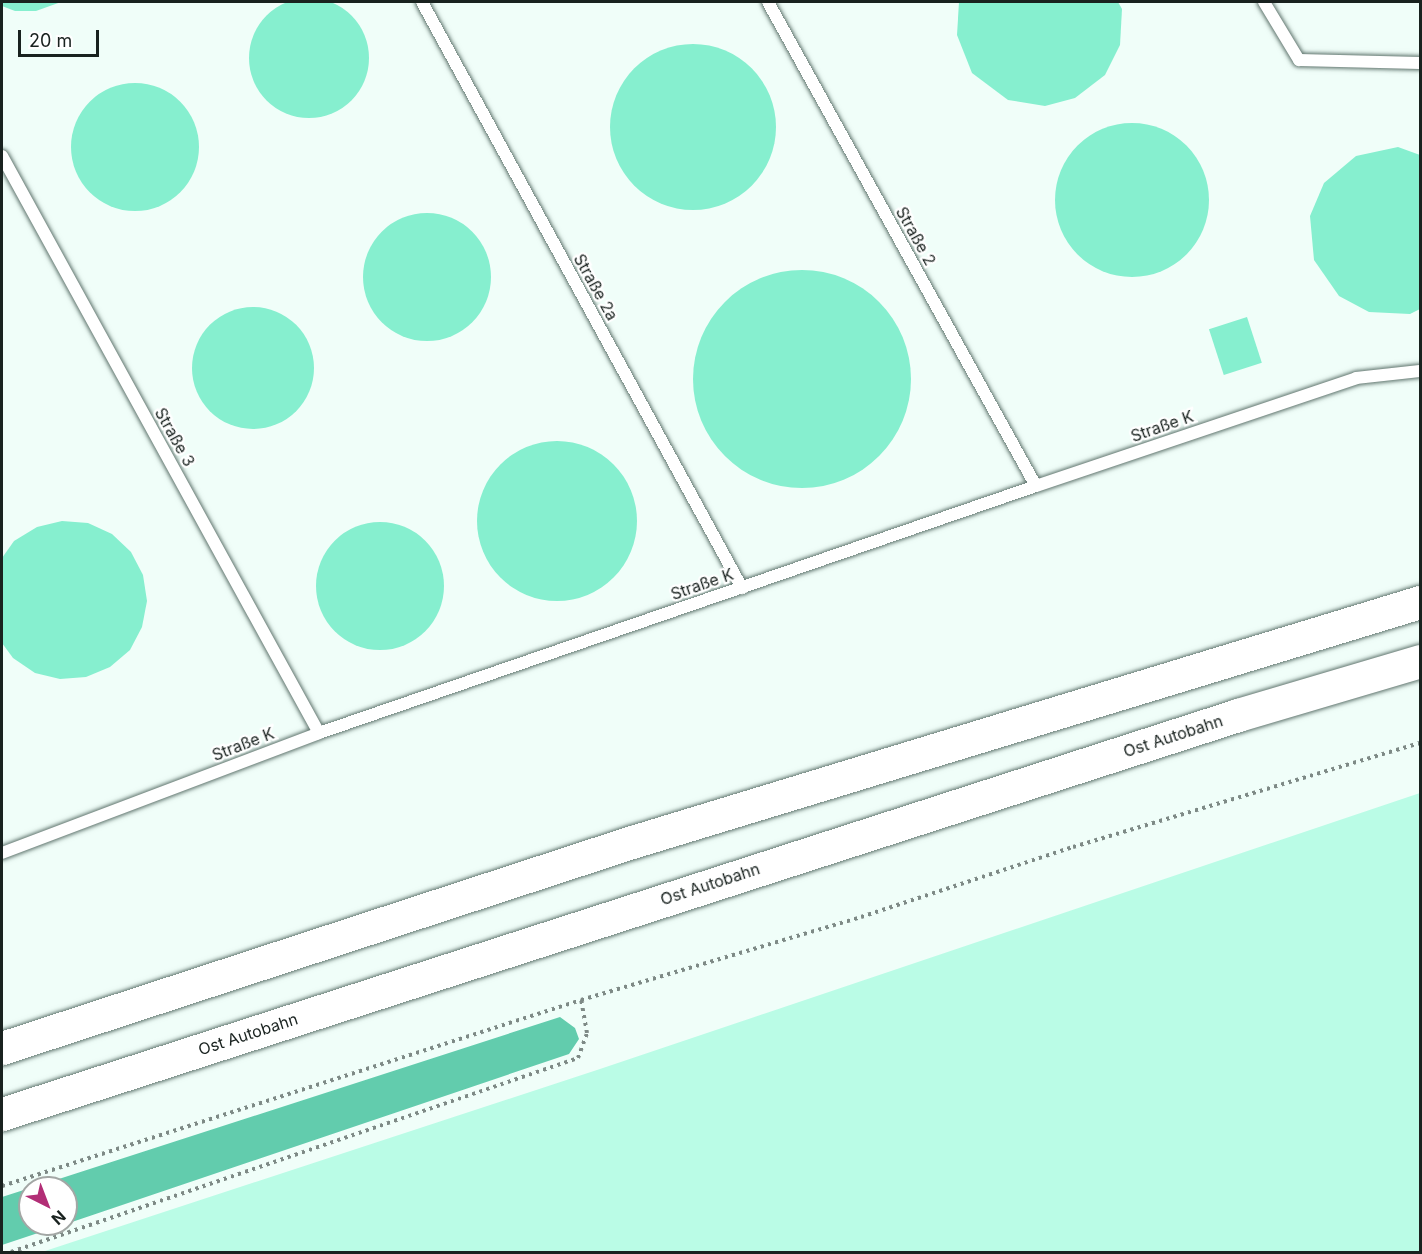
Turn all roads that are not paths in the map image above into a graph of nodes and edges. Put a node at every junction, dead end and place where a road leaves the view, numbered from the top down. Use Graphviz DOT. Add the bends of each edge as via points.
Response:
graph roads {
  1 [pos="422,2"];
  2 [pos="768,2"];
  3 [pos="1264,2"];
  4 [pos="1420,63"];
  5 [pos="2,156"];
  6 [pos="1420,371"];
  7 [pos="1036,486"];
  8 [pos="742,588"];
  9 [pos="1420,602"];
  10 [pos="1420,661"];
  11 [pos="320,733"];
  12 [pos="2,853"];
  13 [pos="2,1048"];
  14 [pos="2,1114"];
  1 -- 8 [label="lane, Straße 2a"];
  2 -- 7 [label="lane, Straße 2"];
  3 -- 4 [label="lane" via="1299,60"];
  5 -- 11 [label="lane, Straße 3"];
  6 -- 7 [label="lane, Straße K" via="1356,378"];
  7 -- 8 [label="lane, Straße K"];
  8 -- 11 [label="lane, Straße K"];
  9 -- 13 [label="highway" via="632,842"];
  10 -- 14 [label="highway, Ost Autobahn" via="1080,765"];
  11 -- 12 [label="lane, Straße K"];
}
